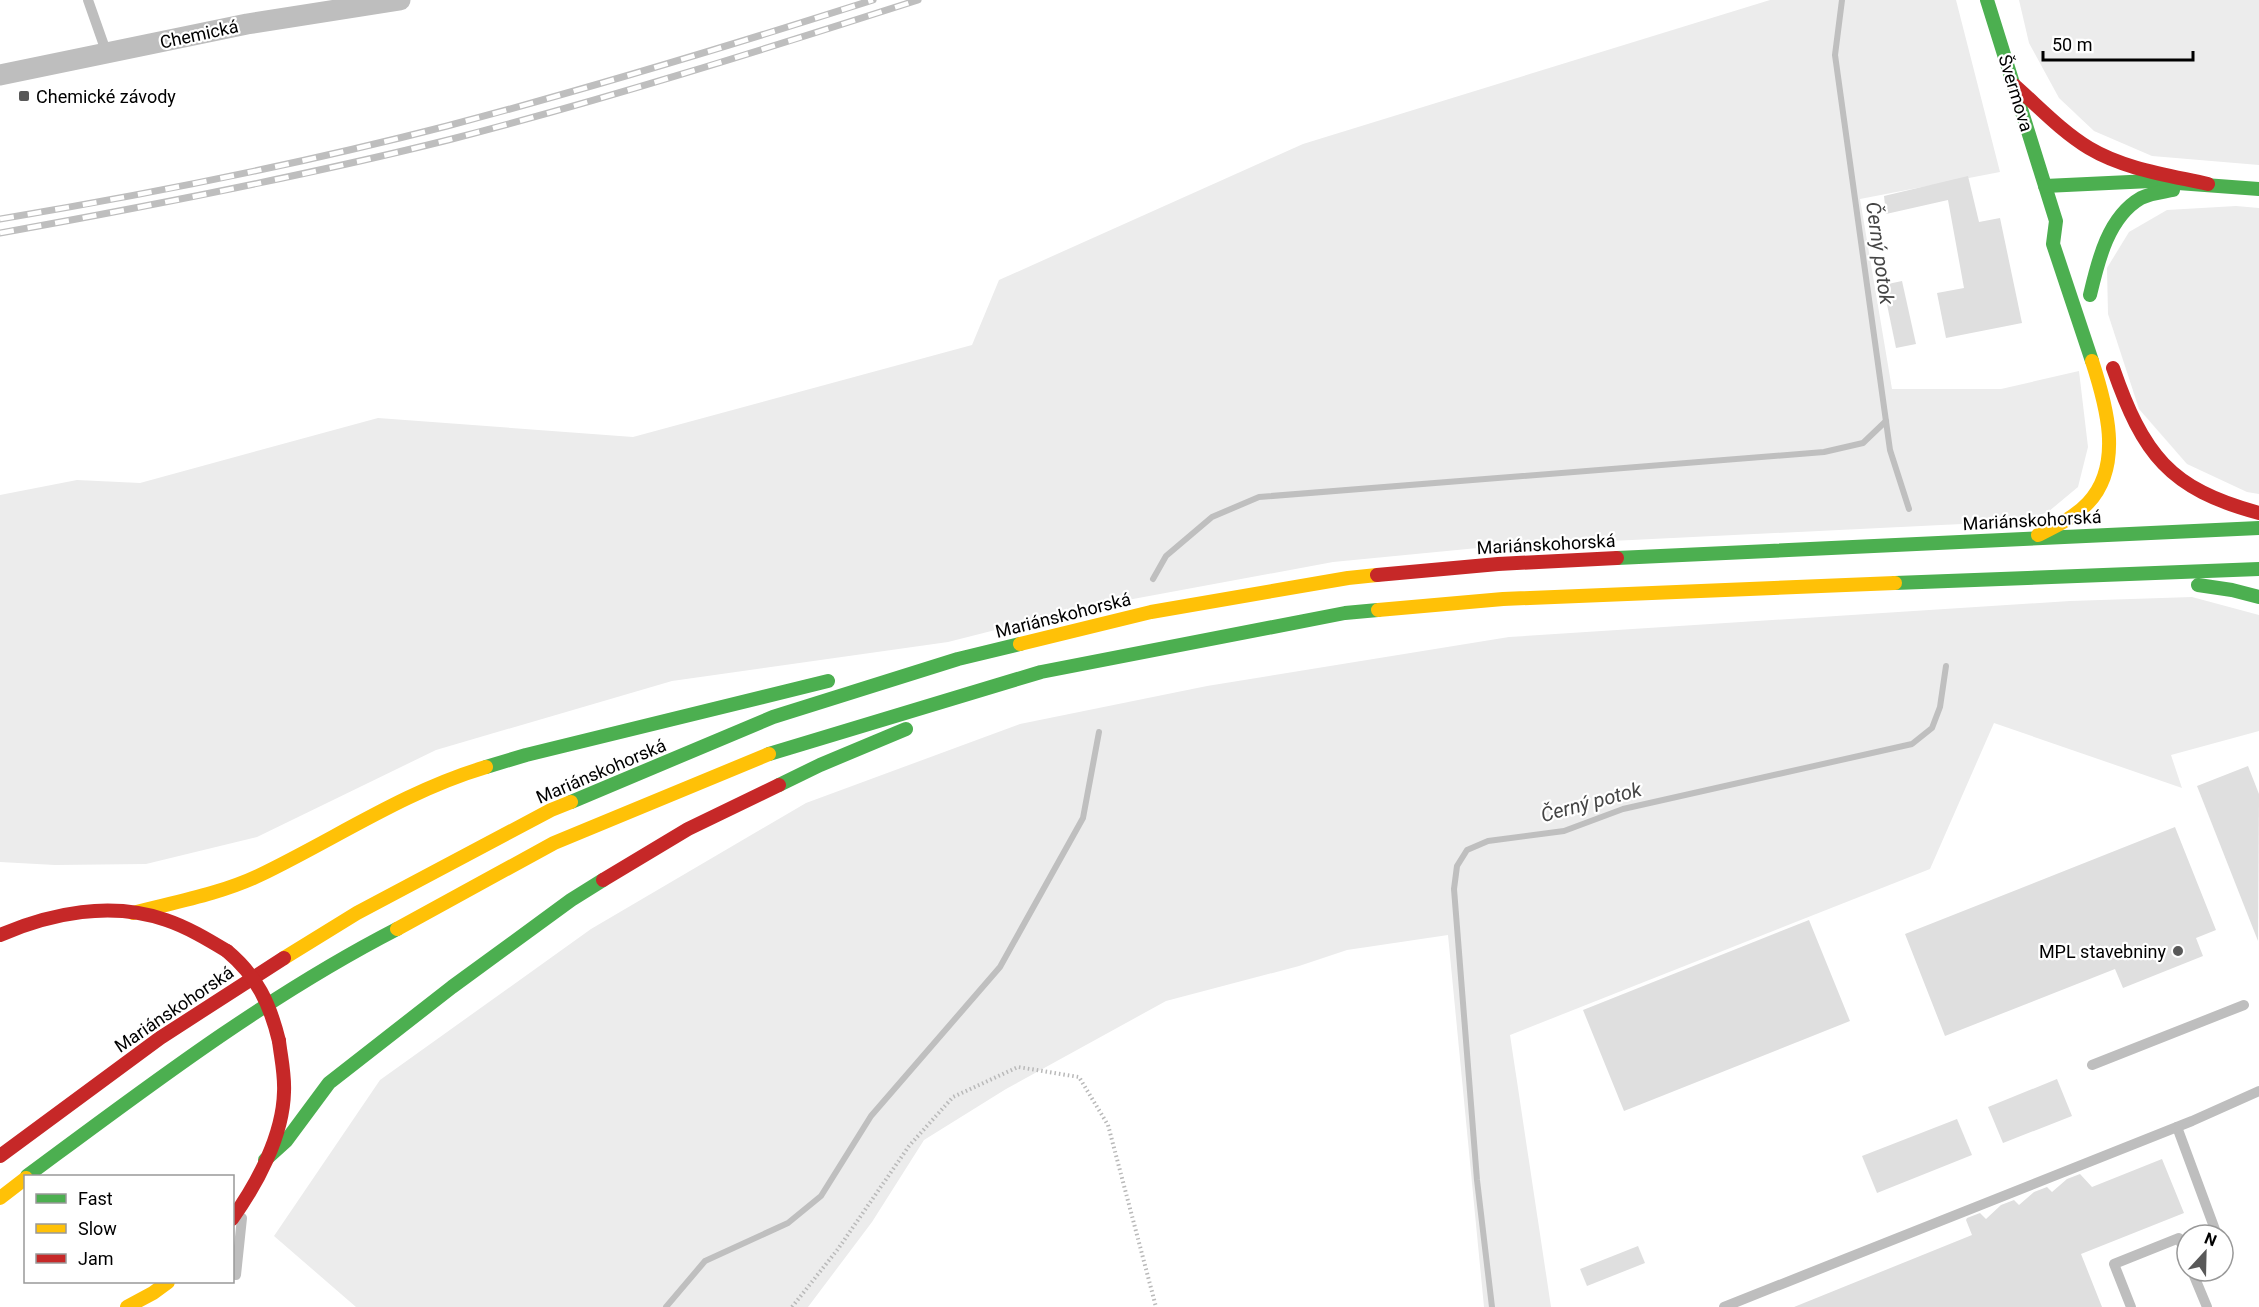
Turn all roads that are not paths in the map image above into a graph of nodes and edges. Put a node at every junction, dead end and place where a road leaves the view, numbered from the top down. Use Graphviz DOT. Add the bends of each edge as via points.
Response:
graph roads {
  1 [pos="88,0"];
  2 [pos="400,0"];
  3 [pos="1987,0"];
  4 [pos="108,54"];
  5 [pos="0,75"];
  6 [pos="2014,85"];
  7 [pos="2208,184"];
  8 [pos="2045,186"];
  9 [pos="2259,189"];
  10 [pos="2056,221"];
  11 [pos="2067,233"];
  12 [pos="2083,273"];
  13 [pos="2111,360"];
  14 [pos="2259,513"];
  15 [pos="2259,528"];
  16 [pos="2033,538"];
  17 [pos="2259,569"];
  18 [pos="2136,575"];
  19 [pos="2259,597"];
  20 [pos="958,659"];
  21 [pos="866,672"];
  22 [pos="1041,672"];
  23 [pos="843,677"];
  24 [pos="133,913"];
  25 [pos="20,915"];
  26 [pos="39,919"];
  27 [pos="0,935"];
  28 [pos="2244,1005"];
  29 [pos="2092,1065"];
  30 [pos="2259,1091"];
  31 [pos="2177,1127"];
  32 [pos="0,1156"];
  33 [pos="265,1160"];
  34 [pos="29,1175"];
  35 [pos="24,1179"];
  36 [pos="0,1198"];
  37 [pos="244,1205"];
  38 [pos="234,1217"];
  39 [pos="2213,1223"];
  40 [pos="2175,1240"];
  41 [pos="236,1275"];
  42 [pos="166,1283"];
  43 [pos="2197,1283"];
  44 [pos="127,1307"];
  45 [pos="1724,1307"];
  46 [pos="2131,1307"];
  47 [pos="2207,1307"];
  1 -- 4 [label="lane"];
  2 -- 4 [label="street, Chemická" via="247,24"];
  3 -- 6 [label="main road, Švermova"];
  4 -- 5 [label="street, Chemická"];
  6 -- 7 [label="main road" via="2079,141 2102,154 2129,166"];
  6 -- 8 [label="main road, Švermova"];
  7 -- 8 [label="main road" via="2151,181"];
  7 -- 9 [label="main road"];
  7 -- 12 [label="main road" via="2155,194 2132,205 2102,248 2092,301"];
  8 -- 10 [label="main road, Švermova"];
  10 -- 11 [label="main road"];
  10 -- 16 [label="main road" via="2053,244 2101,388 2107,425 2107,465 2089,502 2073,516"];
  13 -- 14 [label="main road" via="2138,433 2162,462 2208,497"];
  15 -- 16 [label="main road, Mariánskohorská"];
  16 -- 20 [label="main road, Mariánskohorská" via="1498,564 1348,578 1151,612"];
  17 -- 18 [label="main road"];
  18 -- 19 [label="main road"];
  18 -- 22 [label="main road" via="1492,600 1345,613"];
  20 -- 21 [label="main road"];
  20 -- 32 [label="main road, Mariánskohorská" via="773,717 551,810 357,913 277,962 160,1038"];
  22 -- 33 [label="main road" via="820,765 688,829 571,900 329,1083 286,1141"];
  22 -- 34 [label="main road" via="781,749 554,843 290,991 181,1063"];
  23 -- 24 [label="main road" via="526,755 453,777 258,876 219,891"];
  24 -- 26 [label="main road" via="76,913"];
  24 -- 33 [label="main road, bridge" via="180,926 227,951 251,972 264,994 279,1041 284,1097"];
  25 -- 26 [label="main road"];
  26 -- 27 [label="main road"];
  28 -- 29 [label="lane"];
  30 -- 31 [label="lane"];
  31 -- 39 [label="lane"];
  31 -- 45 [label="lane"];
  33 -- 37 [label="main road"];
  35 -- 36 [label="main road"];
  37 -- 38 [label="main road"];
  37 -- 41 [label="lane"];
  40 -- 46 [label="lane" via="2114,1264"];
  42 -- 44 [label="main road"];
  43 -- 47 [label="lane"];
}
